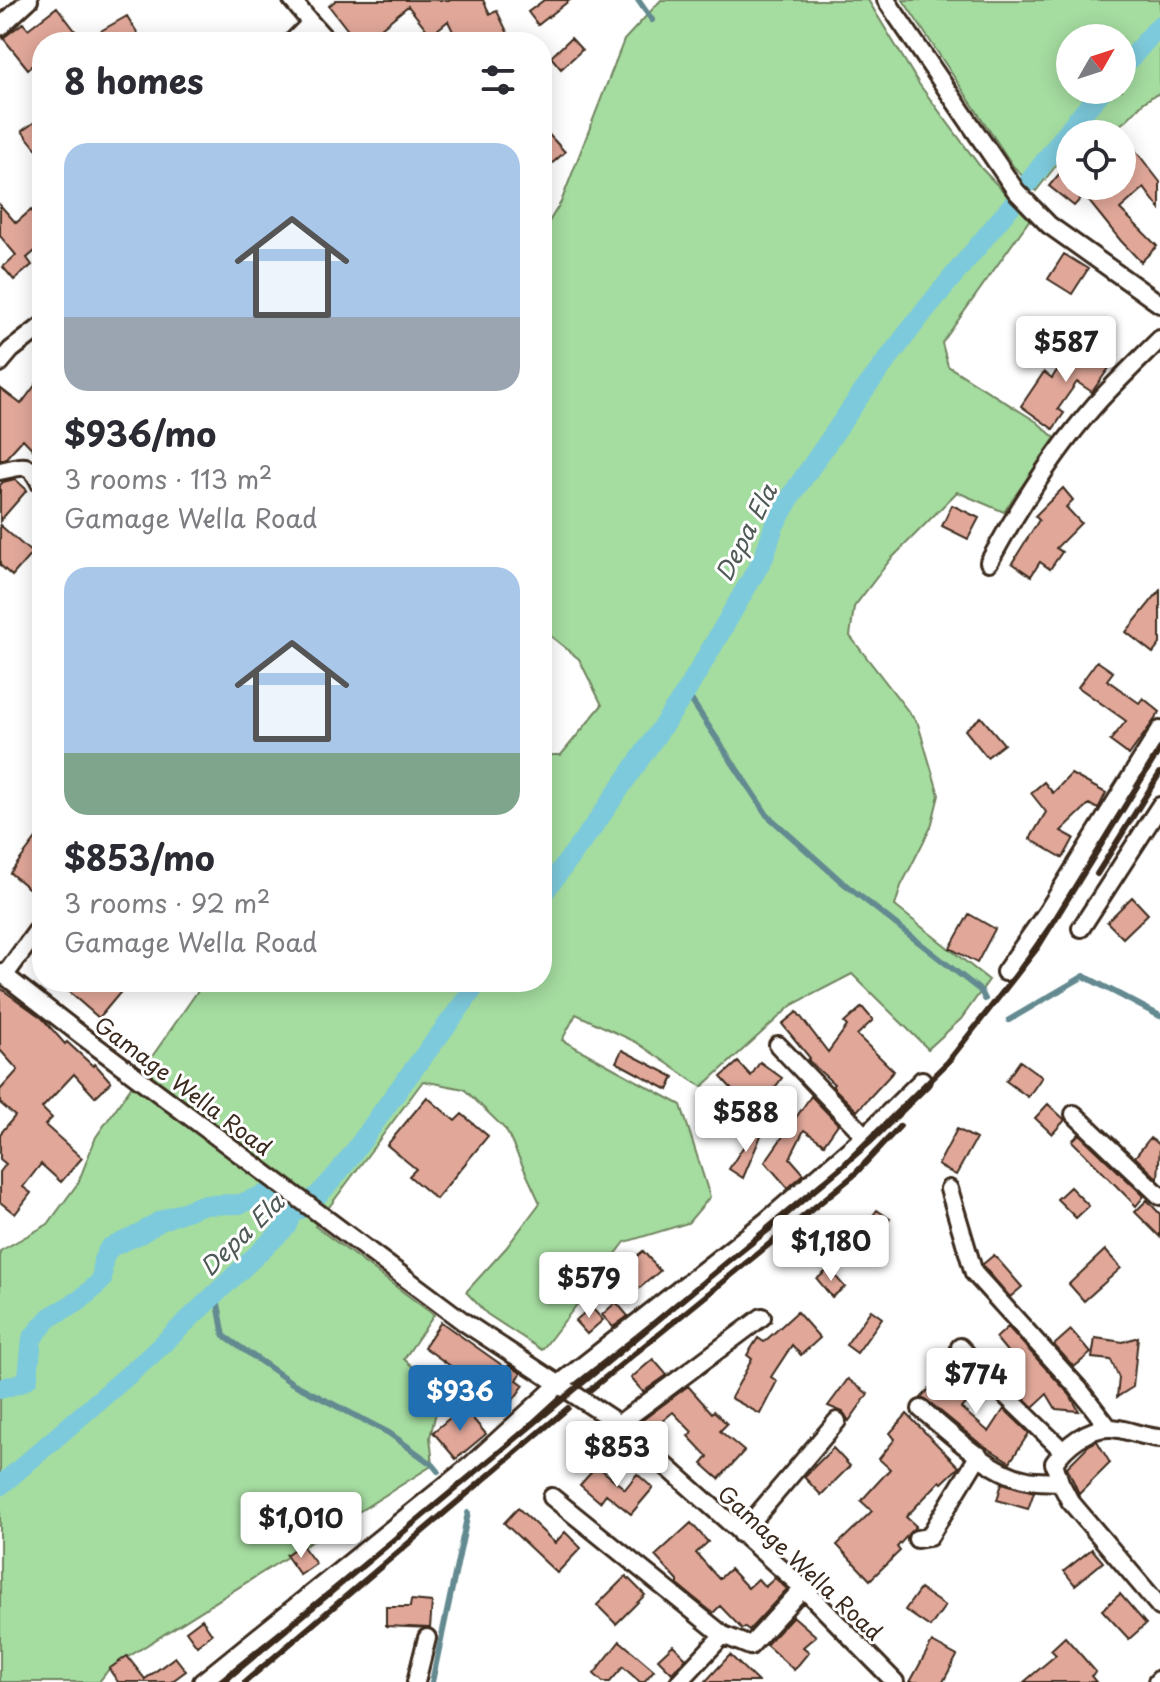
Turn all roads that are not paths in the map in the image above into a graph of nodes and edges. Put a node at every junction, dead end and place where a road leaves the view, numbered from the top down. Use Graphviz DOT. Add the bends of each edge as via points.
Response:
graph roads {
  1 [pos="29,0"];
  2 [pos="292,0"];
  3 [pos="886,0"];
  4 [pos="311,23"];
  5 [pos="0,27"];
  6 [pos="302,32"];
  7 [pos="319,32"];
  8 [pos="1160,304"];
  9 [pos="32,335"];
  10 [pos="1160,339"];
  11 [pos="0,363"];
  12 [pos="32,468"];
  13 [pos="0,471"];
  14 [pos="989,562"];
  15 [pos="1160,730"];
  16 [pos="1160,806"];
  17 [pos="1081,928"];
  18 [pos="32,936"];
  19 [pos="1005,972"];
  20 [pos="2,974"];
  21 [pos="778,1045"];
  22 [pos="922,1080"];
  23 [pos="1074,1114"];
  24 [pos="865,1136"];
  25 [pos="949,1189"];
  26 [pos="1160,1196"];
  27 [pos="762,1317"];
  28 [pos="960,1347"];
  29 [pos="558,1385"];
  30 [pos="921,1409"];
  31 [pos="837,1421"];
  32 [pos="619,1424"];
  33 [pos="1109,1428"];
  34 [pos="1160,1438"];
  35 [pos="1062,1450"];
  36 [pos="979,1455"];
  37 [pos="1060,1482"];
  38 [pos="552,1497"];
  39 [pos="741,1534"];
  40 [pos="917,1539"];
  41 [pos="803,1588"];
  42 [pos="1160,1607"];
  43 [pos="723,1635"];
  44 [pos="427,1638"];
  45 [pos="202,1682"];
  46 [pos="416,1682"];
  47 [pos="679,1682"];
  48 [pos="895,1682"];
  1 -- 5 [label="street"];
  2 -- 4 [label="street"];
  3 -- 8 [label="street" via="1016,191 1049,225"];
  4 -- 6 [label="street"];
  4 -- 7 [label="street"];
  9 -- 11 [label="street"];
  10 -- 14 [label="street" via="1079,426 1011,521"];
  12 -- 13 [label="street"];
  15 -- 19 [label="street"];
  16 -- 17 [label="street"];
  18 -- 20 [label="street"];
  20 -- 29 [label="street, Gamage Wella Road" via="464,1322"];
  21 -- 24 [label="street"];
  22 -- 24 [label="street"];
  23 -- 26 [label="street"];
  24 -- 29 [label="street"];
  25 -- 33 [label="street" via="974,1273"];
  27 -- 32 [label="street"];
  28 -- 35 [label="street"];
  29 -- 32 [label="street, Gamage Wella Road"];
  29 -- 45 [label="street" via="472,1464"];
  30 -- 36 [label="street"];
  31 -- 39 [label="street"];
  32 -- 39 [label="street, Gamage Wella Road"];
  33 -- 34 [label="street"];
  33 -- 35 [label="street" via="1081,1436"];
  35 -- 37 [label="street" via="1054,1463"];
  36 -- 37 [label="street" via="1025,1480"];
  36 -- 40 [label="street" via="929,1537"];
  37 -- 42 [label="street" via="1070,1501"];
  38 -- 43 [label="street"];
  39 -- 41 [label="street, Gamage Wella Road"];
  41 -- 43 [label="street" via="750,1646"];
  41 -- 48 [label="street, Gamage Wella Road"];
  43 -- 47 [label="street"];
  44 -- 46 [label="street"];
}
